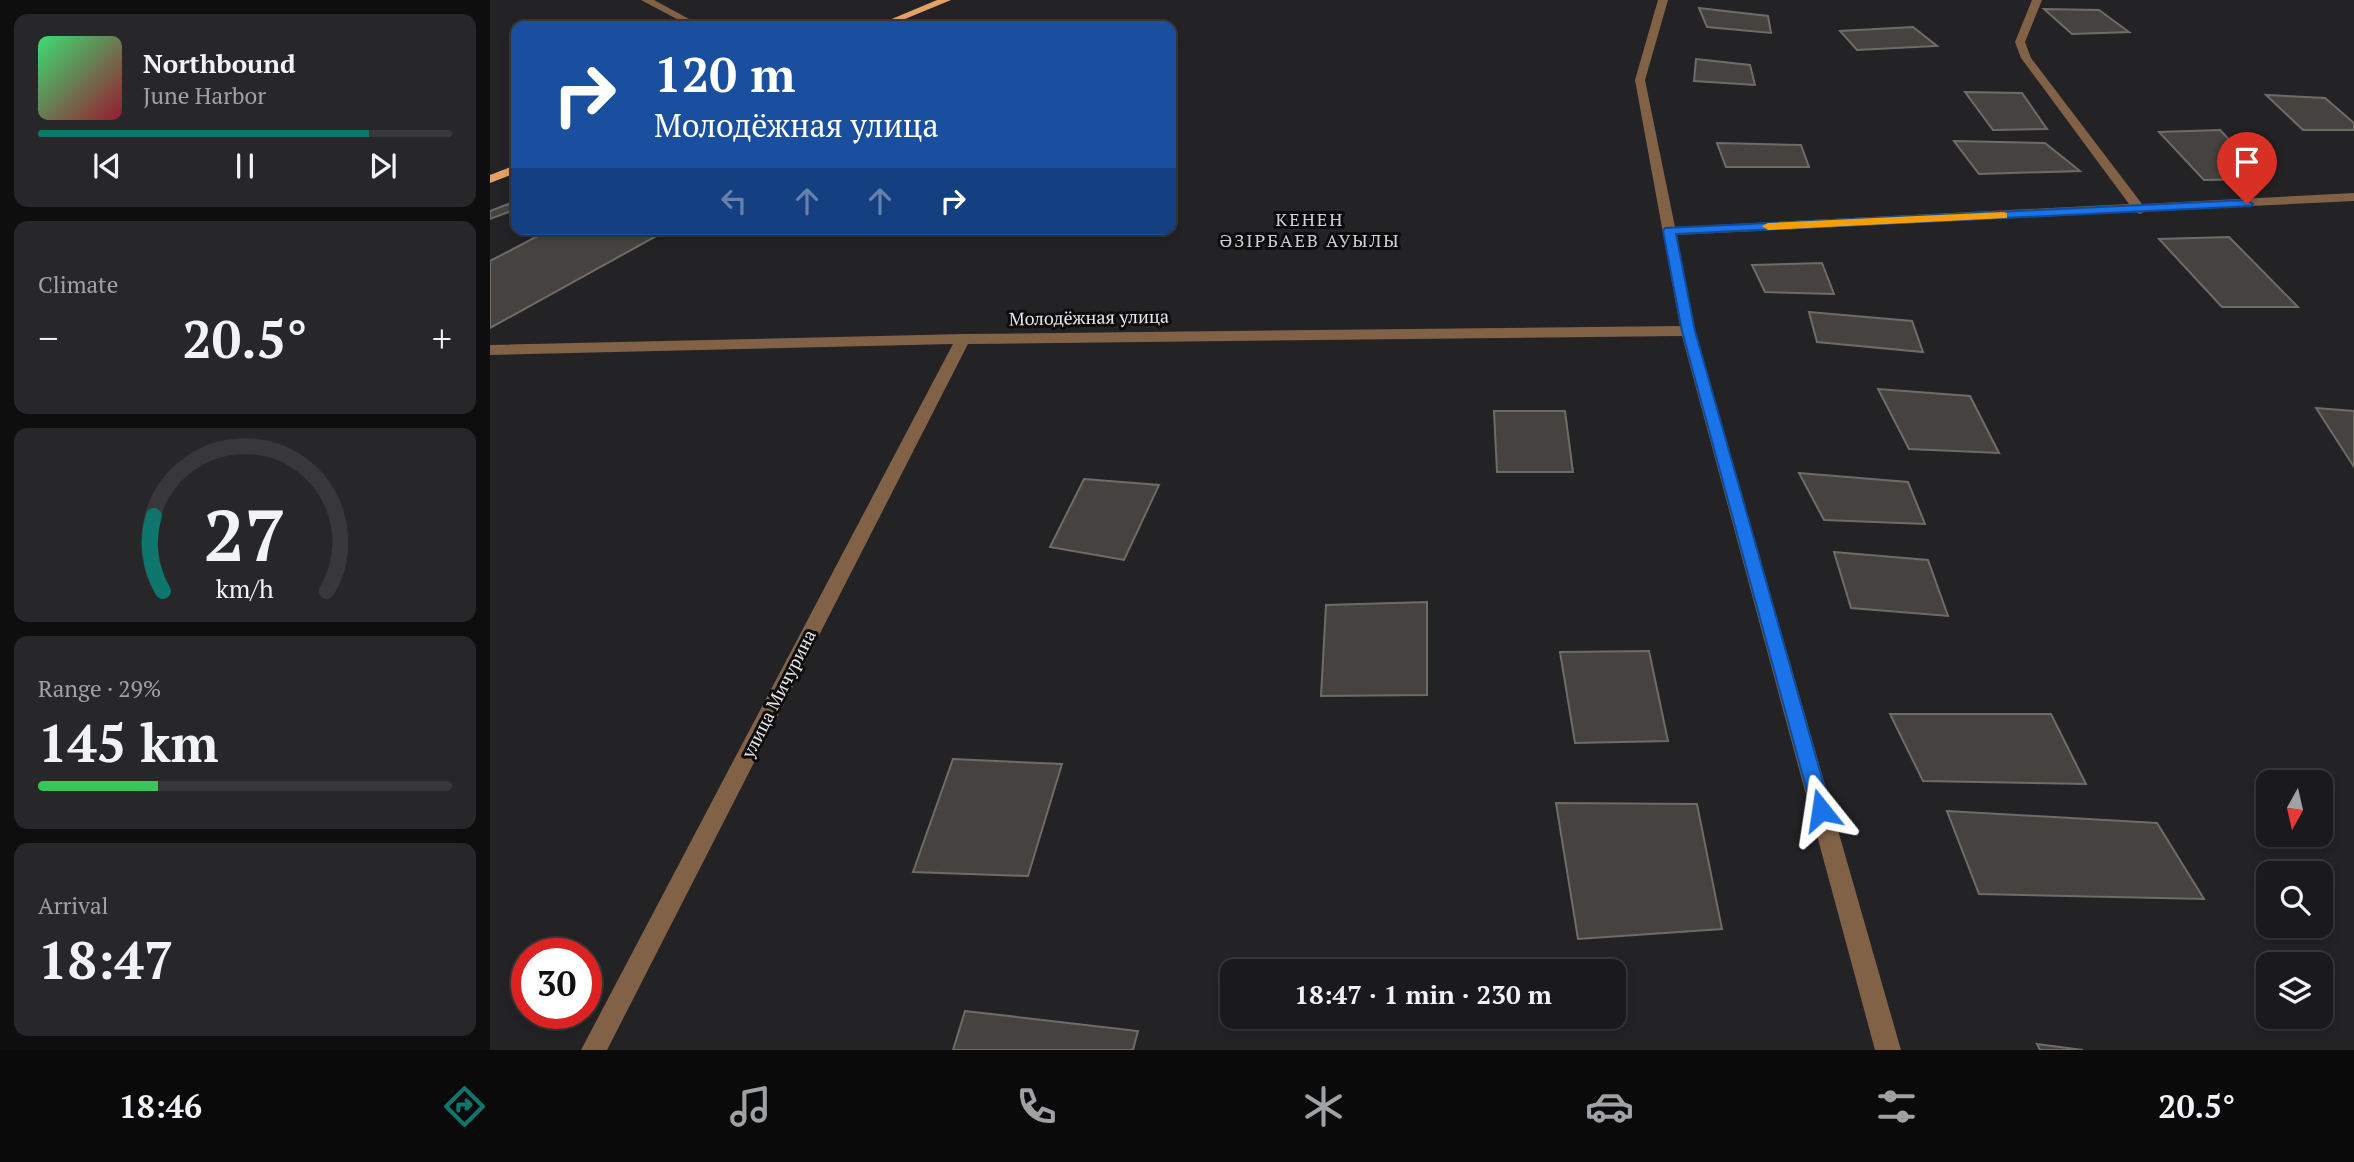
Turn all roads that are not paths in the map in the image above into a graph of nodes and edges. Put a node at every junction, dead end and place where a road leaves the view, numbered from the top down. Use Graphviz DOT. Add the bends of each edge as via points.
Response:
graph roads {
  1 [pos="646,0"];
  2 [pos="946,0"];
  3 [pos="1663,0"];
  4 [pos="2037,0"];
  5 [pos="687,21"];
  6 [pos="893,21"];
  7 [pos="511,171"];
  8 [pos="490,179"];
  9 [pos="2354,197"];
  10 [pos="2140,209"];
  11 [pos="1669,231"];
  12 [pos="1688,331"];
  13 [pos="963,339"];
  14 [pos="490,350"];
  15 [pos="594,1050"];
  16 [pos="1888,1050"];
  1 -- 5 [label="street"];
  2 -- 6 [label="main road"];
  3 -- 11 [label="street" via="1640,80"];
  4 -- 10 [label="street" via="2020,42 2026,58"];
  7 -- 8 [label="main road"];
  9 -- 10 [label="street"];
  10 -- 11 [label="street"];
  11 -- 12 [label="street"];
  12 -- 13 [label="street, Молодёжная улица"];
  12 -- 16 [label="street"];
  13 -- 14 [label="street, Молодёжная улица"];
  13 -- 15 [label="street, улица Мичурина"];
}
